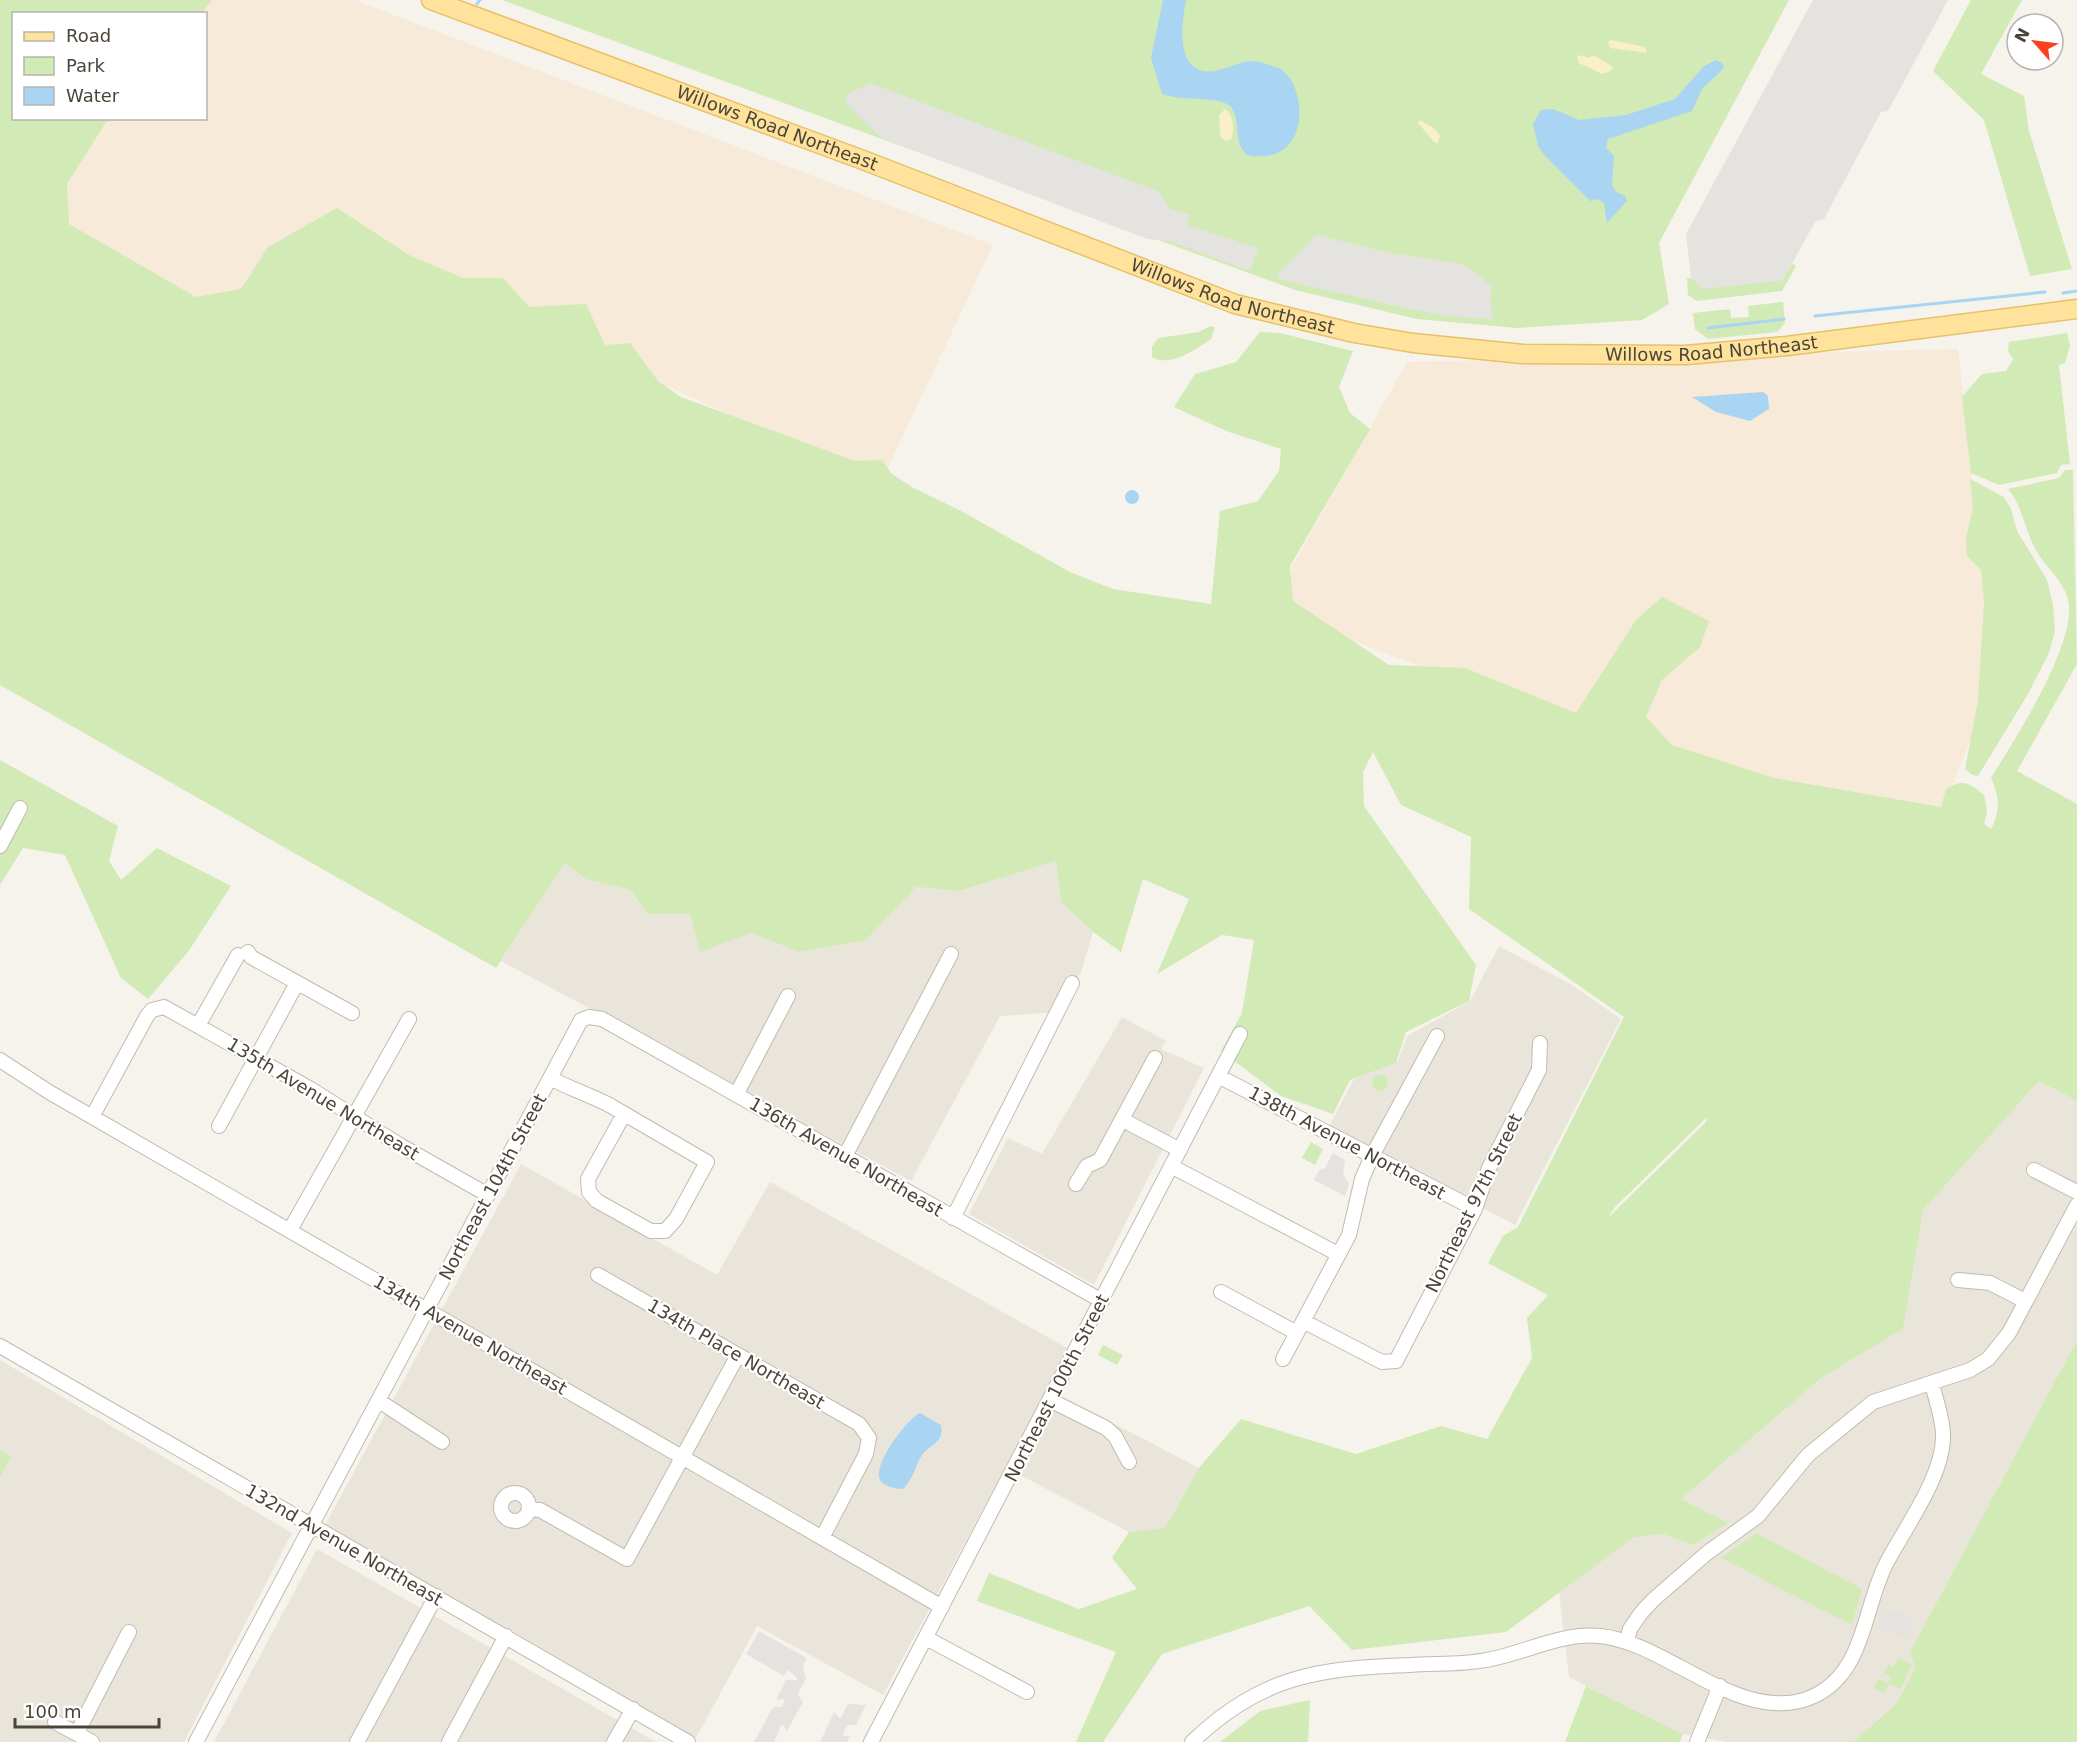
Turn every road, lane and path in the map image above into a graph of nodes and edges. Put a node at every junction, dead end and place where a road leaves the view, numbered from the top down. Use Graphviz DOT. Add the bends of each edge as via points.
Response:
graph roads {
  1 [pos="431,0"];
  2 [pos="2077,309"];
  3 [pos="20,808"];
  4 [pos="0,846"];
  5 [pos="951,954"];
  6 [pos="297,982"];
  7 [pos="1072,983"];
  8 [pos="789,996"];
  9 [pos="351,1013"];
  10 [pos="589,1017"];
  11 [pos="409,1019"];
  12 [pos="199,1024"];
  13 [pos="1240,1034"];
  14 [pos="1437,1036"];
  15 [pos="1540,1043"];
  16 [pos="256,1058"];
  17 [pos="1155,1058"];
  18 [pos="0,1060"];
  19 [pos="1218,1076"];
  20 [pos="550,1078"];
  21 [pos="736,1095"];
  22 [pos="624,1114"];
  23 [pos="354,1115"];
  24 [pos="92,1117"];
  25 [pos="1123,1120"];
  26 [pos="219,1126"];
  27 [pos="1180,1150"];
  28 [pos="844,1156"];
  29 [pos="1372,1156"];
  30 [pos="1171,1166"];
  31 [pos="2034,1170"];
  32 [pos="1076,1184"];
  33 [pos="2077,1192"];
  34 [pos="488,1195"];
  35 [pos="2077,1204"];
  36 [pos="1475,1209"];
  37 [pos="953,1218"];
  38 [pos="290,1230"];
  39 [pos="1338,1254"];
  40 [pos="598,1275"];
  41 [pos="1958,1280"];
  42 [pos="1221,1292"];
  43 [pos="1102,1301"];
  44 [pos="2025,1301"];
  45 [pos="427,1310"];
  46 [pos="1300,1327"];
  47 [pos="0,1347"];
  48 [pos="738,1355"];
  49 [pos="1282,1359"];
  50 [pos="1932,1384"];
  51 [pos="1050,1400"];
  52 [pos="380,1401"];
  53 [pos="442,1442"];
  54 [pos="681,1456"];
  55 [pos="1129,1462"];
  56 [pos="529,1509"];
  57 [pos="312,1527"];
  58 [pos="823,1536"];
  59 [pos="436,1596"];
  60 [pos="942,1607"];
  61 [pos="129,1632"];
  62 [pos="506,1636"];
  63 [pos="926,1638"];
  64 [pos="1627,1641"];
  65 [pos="1720,1686"];
  66 [pos="1027,1692"];
  67 [pos="633,1709"];
  68 [pos="55,1722"];
  69 [pos="76,1733"];
  70 [pos="351,1739"];
  71 [pos="92,1742"];
  72 [pos="196,1742"];
  73 [pos="449,1742"];
  74 [pos="614,1742"];
  75 [pos="688,1742"];
  76 [pos="871,1742"];
  77 [pos="1192,1742"];
  78 [pos="1697,1742"];
  1 -- 2 [label="main road, Willows Road Northeast" via="863,160 1235,304 1354,333 1523,354 1686,355"];
  3 -- 4 [label="street"];
  5 -- 28 [label="street"];
  6 -- 9 [label="street"];
  6 -- 12 [label="street" via="243,954"];
  6 -- 16 [label="street"];
  7 -- 37 [label="street"];
  8 -- 21 [label="street"];
  10 -- 20 [label="street, Northeast 104th Street" via="581,1020"];
  10 -- 21 [label="street, 136th Avenue Northeast" via="602,1019"];
  11 -- 23 [label="street"];
  12 -- 16 [label="street, 135th Avenue Northeast"];
  12 -- 24 [label="street, 135th Avenue Northeast" via="171,1009 156,1008 147,1016"];
  13 -- 19 [label="street, Northeast 100th Street"];
  14 -- 29 [label="street"];
  15 -- 36 [label="street, Northeast 97th Street" via="1539,1070 1489,1168"];
  16 -- 23 [label="street, 135th Avenue Northeast"];
  16 -- 26 [label="street"];
  17 -- 25 [label="street"];
  18 -- 24 [label="street, 134th Avenue Northeast"];
  19 -- 27 [label="street, Northeast 100th Street"];
  19 -- 29 [label="street, 138th Avenue Northeast"];
  20 -- 22 [label="street"];
  20 -- 34 [label="street, Northeast 104th Street"];
  21 -- 28 [label="street, 136th Avenue Northeast"];
  22 -- 22 [label="street" via="706,1162 676,1219 665,1230 651,1232 597,1201 589,1192 588,1179"];
  23 -- 34 [label="street, 135th Avenue Northeast"];
  23 -- 38 [label="street"];
  24 -- 38 [label="street, 134th Avenue Northeast"];
  25 -- 27 [label="street"];
  25 -- 32 [label="street" via="1100,1160 1087,1166"];
  27 -- 30 [label="street, Northeast 100th Street"];
  28 -- 37 [label="street, 136th Avenue Northeast"];
  29 -- 36 [label="street, 138th Avenue Northeast"];
  29 -- 39 [label="street" via="1348,1235"];
  30 -- 39 [label="street"];
  30 -- 43 [label="street, Northeast 100th Street"];
  31 -- 33 [label="street"];
  34 -- 45 [label="street, Northeast 104th Street"];
  35 -- 44 [label="street"];
  36 -- 46 [label="street, Northeast 97th Street" via="1396,1360 1382,1362"];
  37 -- 43 [label="street, 136th Avenue Northeast"];
  38 -- 45 [label="street, 134th Avenue Northeast"];
  39 -- 46 [label="street"];
  40 -- 48 [label="street, 134th Place Northeast"];
  41 -- 44 [label="street" via="1990,1283"];
  42 -- 46 [label="street"];
  43 -- 51 [label="street, Northeast 100th Street"];
  44 -- 50 [label="street" via="2009,1333 1988,1359"];
  45 -- 52 [label="street, Northeast 104th Street"];
  45 -- 54 [label="street, 134th Avenue Northeast"];
  46 -- 49 [label="street"];
  47 -- 57 [label="street, 132nd Avenue Northeast"];
  48 -- 54 [label="street"];
  48 -- 58 [label="street, 134th Place Northeast" via="859,1424 869,1438 866,1454"];
  50 -- 64 [label="street" via="1873,1402 1824,1441 1758,1516 1707,1553 1647,1606 1630,1629"];
  50 -- 65 [label="street" via="1943,1434 1942,1453 1880,1574 1847,1669 1814,1696 1796,1702 1768,1703"];
  51 -- 55 [label="street" via="1106,1428"];
  51 -- 60 [label="street, Northeast 100th Street"];
  52 -- 53 [label="street"];
  52 -- 57 [label="street, Northeast 104th Street"];
  54 -- 56 [label="street" via="627,1559 540,1510"];
  54 -- 58 [label="street, 134th Avenue Northeast"];
  57 -- 59 [label="street, 132nd Avenue Northeast"];
  57 -- 72 [label="street, Northeast 104th Street"];
  58 -- 60 [label="street, 134th Avenue Northeast"];
  59 -- 62 [label="street, 132nd Avenue Northeast"];
  59 -- 70 [label="street"];
  60 -- 63 [label="street, Northeast 100th Street"];
  61 -- 69 [label="street"];
  62 -- 67 [label="street, 132nd Avenue Northeast"];
  62 -- 73 [label="street"];
  63 -- 66 [label="street"];
  63 -- 76 [label="street, Northeast 100th Street"];
  64 -- 65 [label="street"];
  64 -- 77 [label="street" via="1600,1635 1576,1636 1488,1660 1337,1669 1285,1680 1228,1711"];
  65 -- 78 [label="street"];
  67 -- 74 [label="street"];
  67 -- 75 [label="street, 132nd Avenue Northeast"];
  68 -- 69 [label="street"];
  69 -- 71 [label="street"];
}
